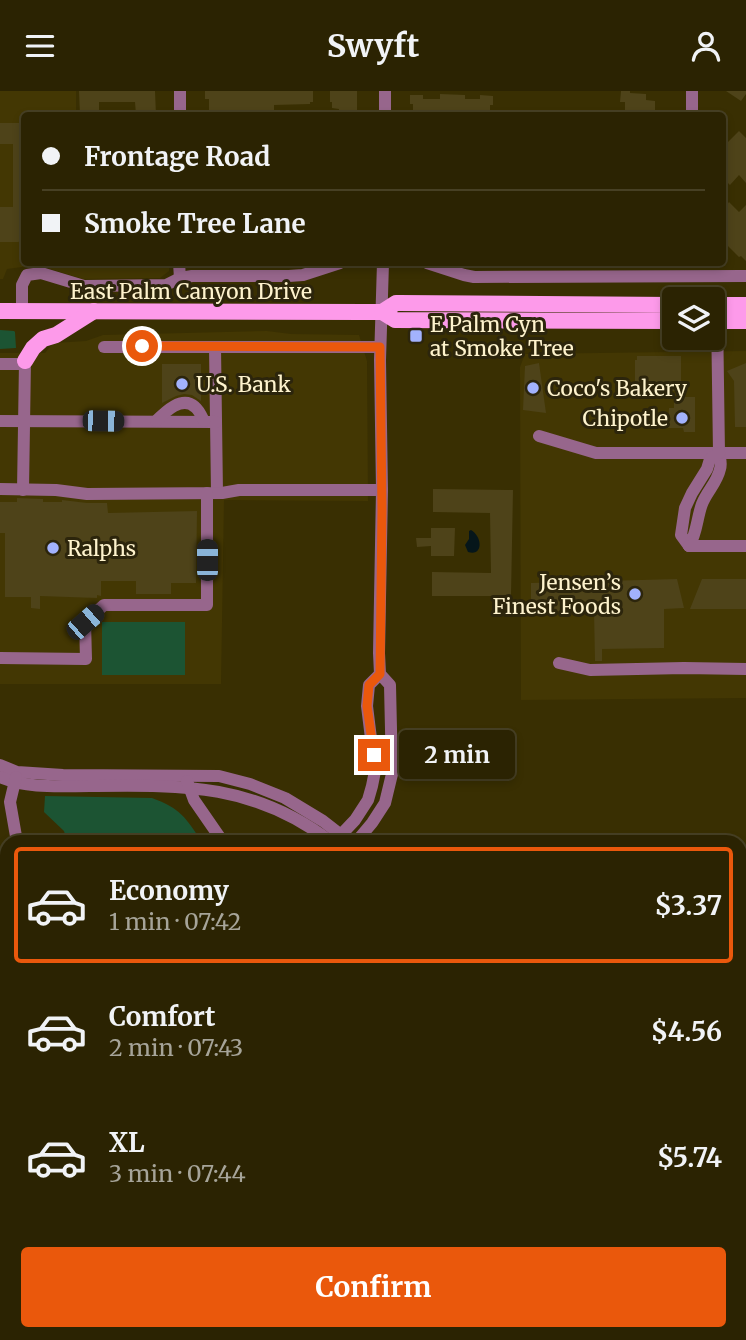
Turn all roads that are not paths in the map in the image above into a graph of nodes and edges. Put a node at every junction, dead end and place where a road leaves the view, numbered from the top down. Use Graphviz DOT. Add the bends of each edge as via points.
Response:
graph roads {
  1 [pos="180,91"];
  2 [pos="385,91"];
  3 [pos="692,91"];
  4 [pos="180,112"];
  5 [pos="385,112"];
  6 [pos="692,112"];
  7 [pos="179,266"];
  8 [pos="331,266"];
  9 [pos="383,266"];
  10 [pos="436,266"];
  11 [pos="691,266"];
  12 [pos="746,276"];
  13 [pos="685,277"];
  14 [pos="180,278"];
  15 [pos="662,305"];
  16 [pos="746,305"];
  17 [pos="725,310"];
  18 [pos="0,311"];
  19 [pos="22,311"];
  20 [pos="94,311"];
  21 [pos="382,312"];
  22 [pos="725,316"];
  23 [pos="662,321"];
  24 [pos="746,321"];
  25 [pos="104,347"];
  26 [pos="215,347"];
  27 [pos="380,347"];
  28 [pos="716,350"];
  29 [pos="26,363"];
  30 [pos="0,364"];
  31 [pos="0,421"];
  32 [pos="25,421"];
  33 [pos="210,421"];
  34 [pos="539,436"];
  35 [pos="719,453"];
  36 [pos="746,453"];
  37 [pos="0,489"];
  38 [pos="23,490"];
  39 [pos="382,490"];
  40 [pos="212,493"];
  41 [pos="746,546"];
  42 [pos="0,658"];
  43 [pos="559,663"];
  44 [pos="746,669"];
  45 [pos="380,674"];
  46 [pos="392,735"];
  47 [pos="371,736"];
  48 [pos="0,765"];
  49 [pos="183,775"];
  50 [pos="0,777"];
  51 [pos="16,778"];
  52 [pos="190,787"];
  53 [pos="16,835"];
  54 [pos="218,835"];
  55 [pos="329,835"];
  56 [pos="335,835"];
  57 [pos="343,835"];
  58 [pos="362,835"];
  1 -- 4 [label="street"];
  2 -- 5 [label="street"];
  3 -- 6 [label="street"];
  7 -- 14 [label="street"];
  8 -- 14 [label="street" via="289,277"];
  9 -- 21 [label="street"];
  10 -- 13 [label="street" via="474,277"];
  11 -- 13 [label="street"];
  12 -- 13 [label="street"];
  14 -- 19 [label="street" via="166,285 84,286 41,273 27,275 22,285"];
  15 -- 21 [label="main road, East Palm Canyon Drive" via="396,303"];
  16 -- 17 [label="main road"];
  18 -- 19 [label="main road, East Palm Canyon Drive"];
  19 -- 20 [label="main road, East Palm Canyon Drive"];
  20 -- 21 [label="main road, East Palm Canyon Drive"];
  20 -- 29 [label="main road" via="43,339"];
  21 -- 23 [label="main road, East Palm Canyon Drive" via="395,320"];
  21 -- 27 [label="street"];
  22 -- 24 [label="main road"];
  25 -- 26 [label="street"];
  26 -- 27 [label="street"];
  26 -- 33 [label="street"];
  27 -- 39 [label="street"];
  28 -- 35 [label="street"];
  29 -- 30 [label="street"];
  29 -- 32 [label="street"];
  31 -- 32 [label="street"];
  32 -- 33 [label="street"];
  32 -- 38 [label="street"];
  33 -- 40 [label="street"];
  34 -- 35 [label="street" via="596,453"];
  35 -- 36 [label="street"];
  35 -- 41 [label="street" via="722,465 703,502 690,546"];
  37 -- 38 [label="street"];
  38 -- 40 [label="street"];
  39 -- 40 [label="street"];
  39 -- 45 [label="street"];
  40 -- 42 [label="street" via="207,605 104,605 85,622 86,659"];
  43 -- 44 [label="street" via="590,670"];
  45 -- 46 [label="street" via="390,685"];
  45 -- 47 [label="street" via="369,685"];
  46 -- 47 [label="street"];
  46 -- 58 [label="street" via="385,803"];
  47 -- 57 [label="street" via="372,786 368,800"];
  48 -- 51 [label="street"];
  49 -- 51 [label="street"];
  49 -- 52 [label="street"];
  49 -- 56 [label="street" via="219,776 250,784 285,798 323,821"];
  50 -- 51 [label="street"];
  51 -- 52 [label="street" via="60,786"];
  51 -- 53 [label="street" via="10,802"];
  52 -- 54 [label="street"];
  52 -- 55 [label="street" via="259,801"];
}
